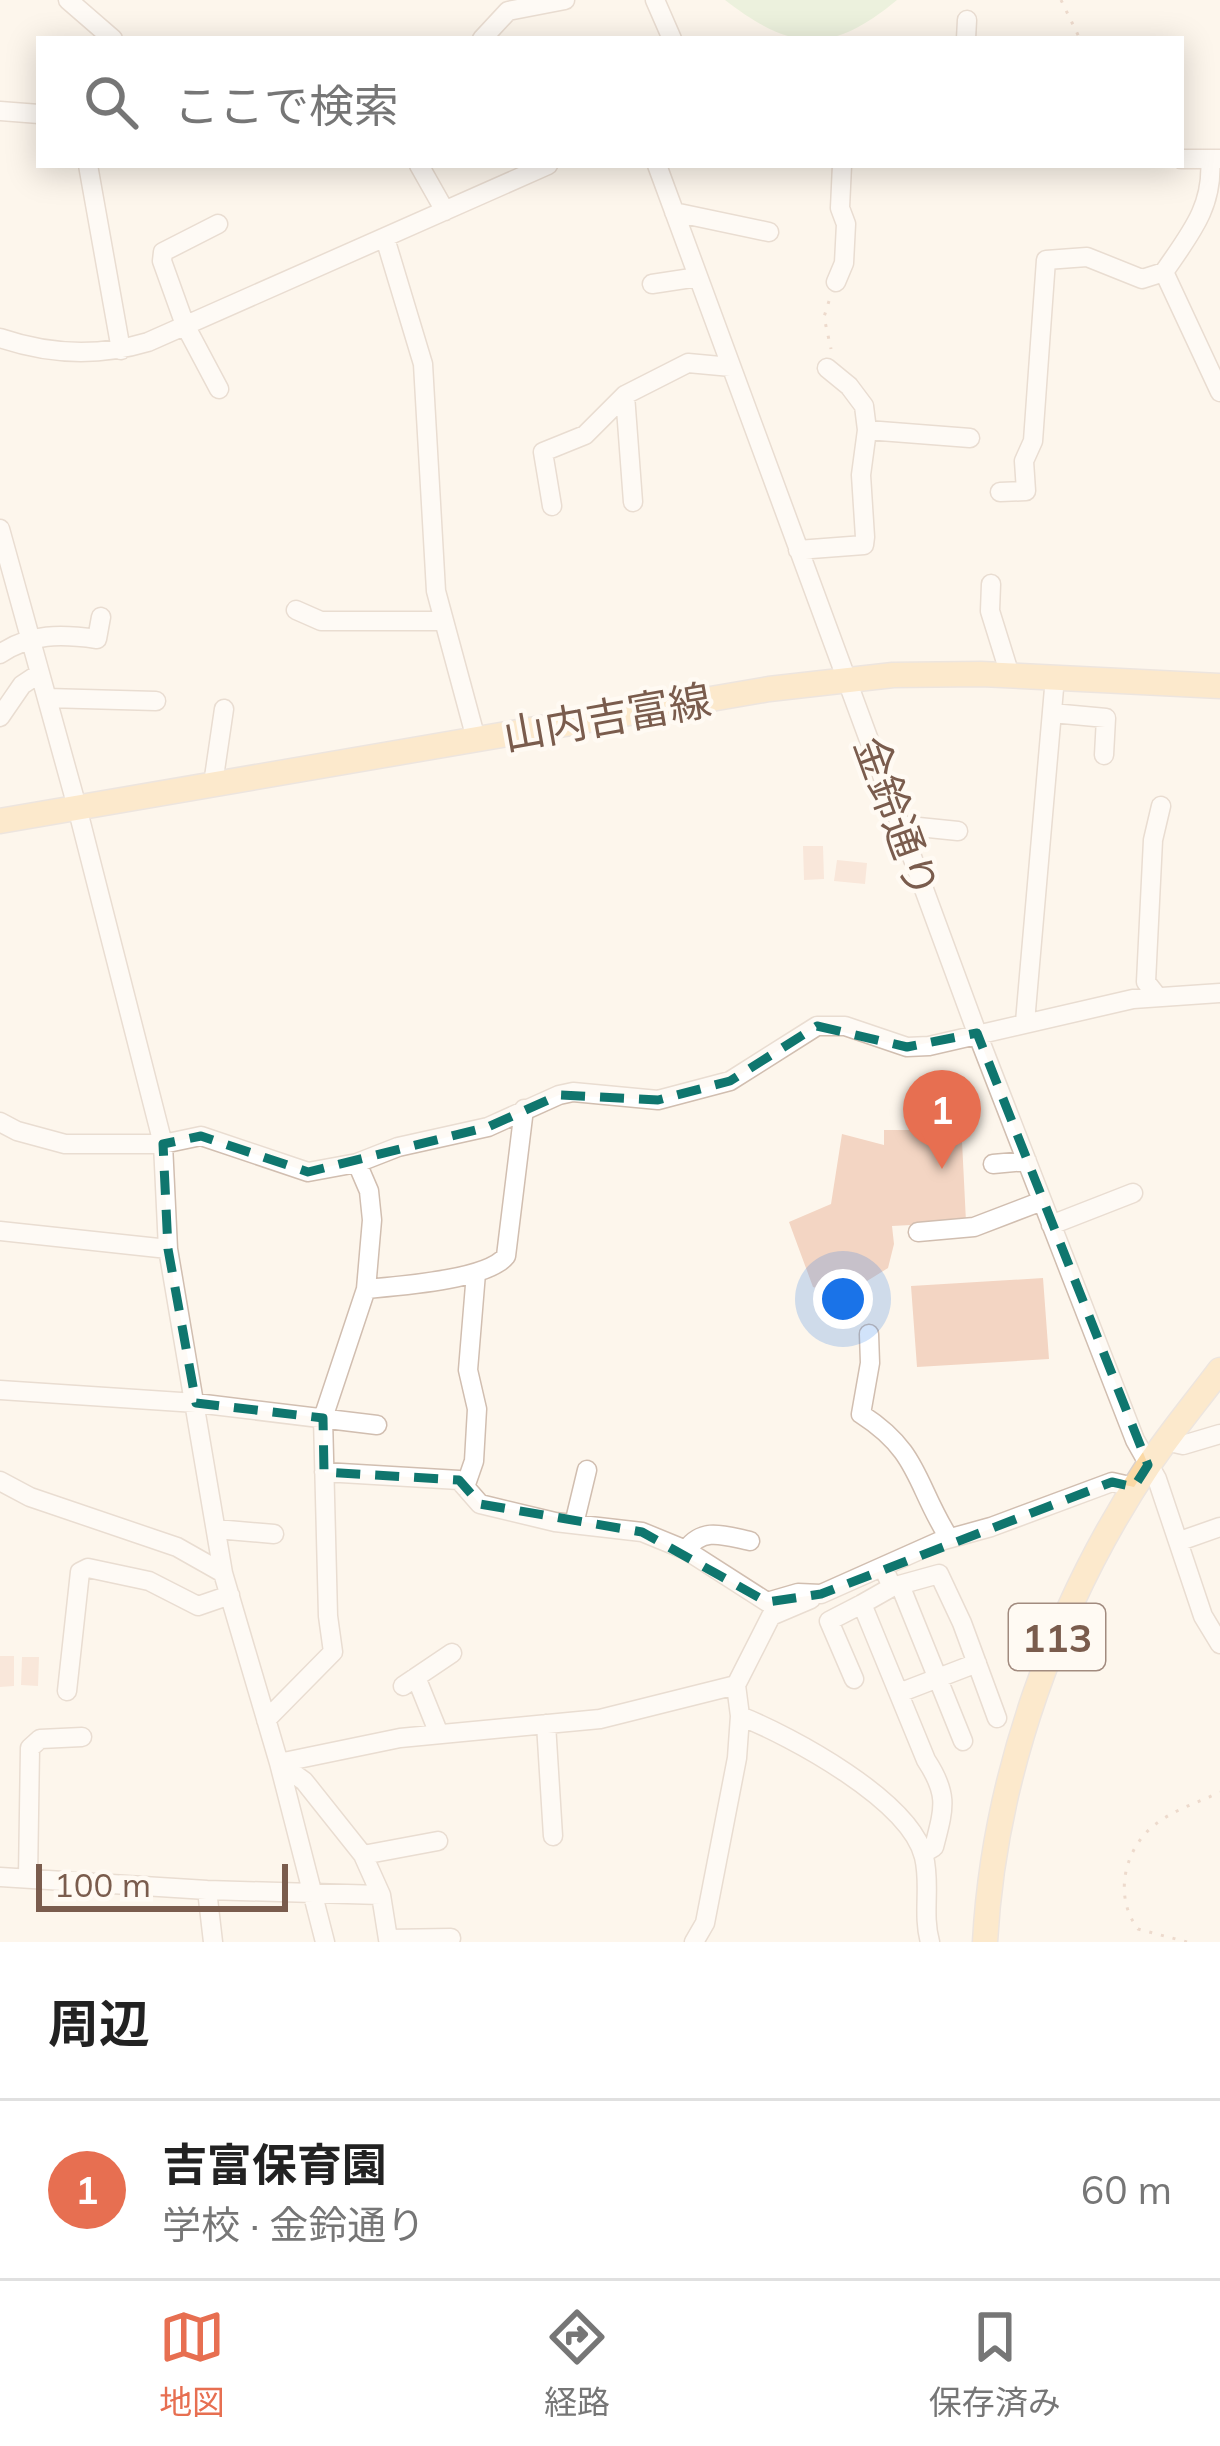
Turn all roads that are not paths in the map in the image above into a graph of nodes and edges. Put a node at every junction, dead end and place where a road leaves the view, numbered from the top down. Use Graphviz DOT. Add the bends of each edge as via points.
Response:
graph roads {
  1 [pos="68,0"];
  2 [pos="565,0"];
  3 [pos="655,0"];
  4 [pos="110,36"];
  5 [pos="485,36"];
  6 [pos="671,36"];
  7 [pos="0,110"];
  8 [pos="36,115"];
  9 [pos="1184,159"];
  10 [pos="1215,159"];
  11 [pos="89,168"];
  12 [pos="421,168"];
  13 [pos="541,168"];
  14 [pos="658,168"];
  15 [pos="842,168"];
  16 [pos="445,211"];
  17 [pos="674,212"];
  18 [pos="218,224"];
  19 [pos="769,232"];
  20 [pos="385,238"];
  21 [pos="1164,272"];
  22 [pos="698,278"];
  23 [pos="836,282"];
  24 [pos="652,284"];
  25 [pos="185,326"];
  26 [pos="0,338"];
  27 [pos="121,350"];
  28 [pos="731,367"];
  29 [pos="826,368"];
  30 [pos="219,389"];
  31 [pos="1220,392"];
  32 [pos="625,395"];
  33 [pos="867,430"];
  34 [pos="970,438"];
  35 [pos="1000,492"];
  36 [pos="633,502"];
  37 [pos="552,506"];
  38 [pos="0,529"];
  39 [pos="798,550"];
  40 [pos="991,584"];
  41 [pos="296,610"];
  42 [pos="101,616"];
  43 [pos="444,621"];
  44 [pos="11,645"];
  45 [pos="40,674"];
  46 [pos="1010,675"];
  47 [pos="1055,677"];
  48 [pos="846,680"];
  49 [pos="1220,686"];
  50 [pos="47,698"];
  51 [pos="156,701"];
  52 [pos="224,709"];
  53 [pos="1052,713"];
  54 [pos="0,716"];
  55 [pos="476,740"];
  56 [pos="1104,755"];
  57 [pos="213,784"];
  58 [pos="1161,806"];
  59 [pos="77,807"];
  60 [pos="0,820"];
  61 [pos="899,825"];
  62 [pos="958,831"];
  63 [pos="1220,993"];
  64 [pos="1157,996"];
  65 [pos="1025,1022"];
  66 [pos="977,1034"];
  67 [pos="524,1108"];
  68 [pos="0,1122"];
  69 [pos="163,1144"];
  70 [pos="1027,1161"];
  71 [pos="357,1163"];
  72 [pos="992,1164"];
  73 [pos="1133,1193"];
  74 [pos="1042,1201"];
  75 [pos="1051,1225"];
  76 [pos="0,1231"];
  77 [pos="918,1232"];
  78 [pos="168,1249"];
  79 [pos="476,1274"];
  80 [pos="366,1289"];
  81 [pos="869,1334"];
  82 [pos="1220,1370"];
  83 [pos="0,1390"];
  84 [pos="196,1403"];
  85 [pos="323,1418"];
  86 [pos="377,1425"];
  87 [pos="1220,1434"];
  88 [pos="1165,1441"];
  89 [pos="1148,1465"];
  90 [pos="587,1470"];
  91 [pos="325,1472"];
  92 [pos="0,1481"];
  93 [pos="466,1487"];
  94 [pos="1134,1487"];
  95 [pos="574,1524"];
  96 [pos="1220,1527"];
  97 [pos="216,1529"];
  98 [pos="274,1534"];
  99 [pos="949,1538"];
  100 [pos="750,1541"];
  101 [pos="1180,1541"];
  102 [pos="686,1550"];
  103 [pos="884,1567"];
  104 [pos="223,1573"];
  105 [pos="896,1586"];
  106 [pos="230,1594"];
  107 [pos="820,1594"];
  108 [pos="862,1604"];
  109 [pos="1220,1644"];
  110 [pos="452,1653"];
  111 [pos="977,1663"];
  112 [pos="938,1678"];
  113 [pos="854,1679"];
  114 [pos="736,1685"];
  115 [pos="67,1691"];
  116 [pos="898,1693"];
  117 [pos="740,1716"];
  118 [pos="997,1718"];
  119 [pos="266,1720"];
  120 [pos="546,1724"];
  121 [pos="439,1734"];
  122 [pos="82,1737"];
  123 [pos="963,1741"];
  124 [pos="279,1762"];
  125 [pos="553,1836"];
  126 [pos="438,1841"];
  127 [pos="924,1852"];
  128 [pos="363,1855"];
  129 [pos="0,1877"];
  130 [pos="28,1878"];
  131 [pos="207,1890"];
  132 [pos="311,1890"];
  133 [pos="381,1894"];
  134 [pos="451,1938"];
  135 [pos="389,1941"];
  136 [pos="213,1942"];
  137 [pos="325,1942"];
  138 [pos="694,1942"];
  139 [pos="930,1942"];
  140 [pos="985,1942"];
  1 -- 4 [label="street"];
  2 -- 5 [label="street" via="508,11"];
  3 -- 6 [label="street"];
  7 -- 8 [label="street"];
  9 -- 10 [label="street"];
  10 -- 21 [label="street" via="1206,210"];
  11 -- 27 [label="street"];
  12 -- 16 [label="street"];
  13 -- 16 [label="street"];
  14 -- 17 [label="street, 金鈴通り"];
  15 -- 23 [label="street" via="844,263"];
  16 -- 20 [label="street"];
  17 -- 19 [label="street"];
  17 -- 22 [label="street, 金鈴通り"];
  18 -- 25 [label="street" via="163,253"];
  20 -- 25 [label="street"];
  20 -- 43 [label="street" via="423,364"];
  21 -- 31 [label="street"];
  21 -- 35 [label="street" via="1142,279 1087,257 1046,260 1026,491"];
  22 -- 24 [label="street"];
  22 -- 28 [label="street, 金鈴通り"];
  25 -- 27 [label="street"];
  25 -- 30 [label="street"];
  26 -- 27 [label="street" via="68,353"];
  28 -- 32 [label="street" via="688,363"];
  28 -- 39 [label="street, 金鈴通り"];
  29 -- 33 [label="street" via="858,395"];
  32 -- 36 [label="street"];
  32 -- 37 [label="street" via="585,435 543,452"];
  33 -- 34 [label="street"];
  33 -- 39 [label="street" via="864,544"];
  38 -- 44 [label="street"];
  39 -- 48 [label="street, 金鈴通り"];
  40 -- 46 [label="street" via="990,611"];
  41 -- 43 [label="street" via="322,621"];
  42 -- 44 [label="street" via="97,639 61,634"];
  43 -- 55 [label="street"];
  44 -- 45 [label="street"];
  45 -- 50 [label="street"];
  45 -- 54 [label="street"];
  46 -- 47 [label="main road, 山内吉富線"];
  46 -- 48 [label="main road, 山内吉富線"];
  47 -- 49 [label="main road, 山内吉富線"];
  47 -- 53 [label="street"];
  48 -- 55 [label="main road, 山内吉富線"];
  48 -- 61 [label="street, 金鈴通り"];
  50 -- 51 [label="street"];
  50 -- 59 [label="street"];
  52 -- 57 [label="street"];
  53 -- 56 [label="street" via="1106,718"];
  53 -- 65 [label="street"];
  55 -- 57 [label="main road, 山内吉富線"];
  57 -- 59 [label="main road, 山内吉富線"];
  58 -- 64 [label="street" via="1146,982"];
  59 -- 60 [label="main road, 山内吉富線"];
  59 -- 69 [label="street"];
  61 -- 62 [label="street"];
  61 -- 66 [label="street, 金鈴通り"];
  63 -- 64 [label="street"];
  64 -- 65 [label="street"];
  65 -- 66 [label="street"];
  66 -- 67 [label="street" via="907,1047 845,1026 817,1026 716,1085 637,1101 573,1092"];
  66 -- 70 [label="street, 金鈴通り"];
  67 -- 71 [label="street" via="488,1127"];
  67 -- 79 [label="street" via="506,1256"];
  68 -- 69 [label="street" via="64,1144"];
  69 -- 71 [label="street" via="201,1136 308,1172"];
  69 -- 78 [label="street"];
  70 -- 72 [label="street"];
  70 -- 74 [label="street, 金鈴通り"];
  71 -- 80 [label="street" via="372,1220"];
  73 -- 75 [label="street"];
  74 -- 75 [label="street, 金鈴通り"];
  74 -- 77 [label="street" via="974,1227"];
  75 -- 89 [label="street, 金鈴通り"];
  76 -- 78 [label="street"];
  78 -- 84 [label="street"];
  79 -- 80 [label="street"];
  79 -- 93 [label="street" via="468,1370 477,1409"];
  80 -- 85 [label="street"];
  81 -- 99 [label="street" via="862,1414 915,1464"];
  82 -- 88 [label="main road, 113"];
  83 -- 84 [label="street"];
  84 -- 85 [label="street"];
  84 -- 97 [label="street"];
  85 -- 86 [label="street"];
  85 -- 91 [label="street"];
  87 -- 88 [label="street" via="1183,1445"];
  88 -- 89 [label="main road, 113"];
  89 -- 94 [label="main road, 113"];
  89 -- 101 [label="street, 金鈴通り"];
  90 -- 95 [label="street"];
  91 -- 93 [label="street" via="459,1480"];
  91 -- 119 [label="street" via="333,1652"];
  92 -- 104 [label="street" via="177,1547"];
  93 -- 95 [label="street" via="480,1504"];
  94 -- 99 [label="street" via="1112,1482"];
  94 -- 140 [label="main road, 113" via="1033,1702 998,1839"];
  95 -- 102 [label="street" via="642,1532"];
  96 -- 101 [label="street"];
  97 -- 98 [label="street"];
  97 -- 104 [label="street"];
  99 -- 103 [label="street"];
  100 -- 102 [label="street" via="711,1532"];
  101 -- 109 [label="street, 金鈴通り"];
  102 -- 107 [label="street" via="767,1602"];
  103 -- 105 [label="street"];
  103 -- 107 [label="street"];
  104 -- 106 [label="street"];
  105 -- 108 [label="street"];
  105 -- 111 [label="street" via="939,1574"];
  105 -- 112 [label="street"];
  106 -- 115 [label="street" via="198,1606 149,1581 80,1571"];
  106 -- 119 [label="street"];
  107 -- 114 [label="street" via="771,1616"];
  108 -- 113 [label="street" via="830,1621"];
  108 -- 116 [label="street"];
  110 -- 121 [label="street" via="409,1681"];
  111 -- 112 [label="street"];
  111 -- 118 [label="street"];
  112 -- 116 [label="street"];
  112 -- 123 [label="street"];
  114 -- 117 [label="street"];
  114 -- 120 [label="street" via="636,1712"];
  116 -- 127 [label="street" via="941,1783 934,1847"];
  117 -- 127 [label="street" via="828,1759 904,1824"];
  117 -- 138 [label="street" via="705,1923"];
  119 -- 124 [label="street"];
  120 -- 121 [label="street"];
  120 -- 125 [label="street"];
  121 -- 124 [label="street"];
  122 -- 130 [label="street" via="40,1739 31,1748"];
  124 -- 128 [label="street"];
  124 -- 132 [label="street"];
  126 -- 128 [label="street"];
  127 -- 139 [label="street"];
  128 -- 133 [label="street"];
  129 -- 130 [label="street"];
  130 -- 131 [label="street"];
  131 -- 132 [label="street"];
  131 -- 136 [label="street"];
  132 -- 133 [label="street"];
  132 -- 137 [label="street"];
  133 -- 135 [label="street"];
  134 -- 135 [label="street"];
}
